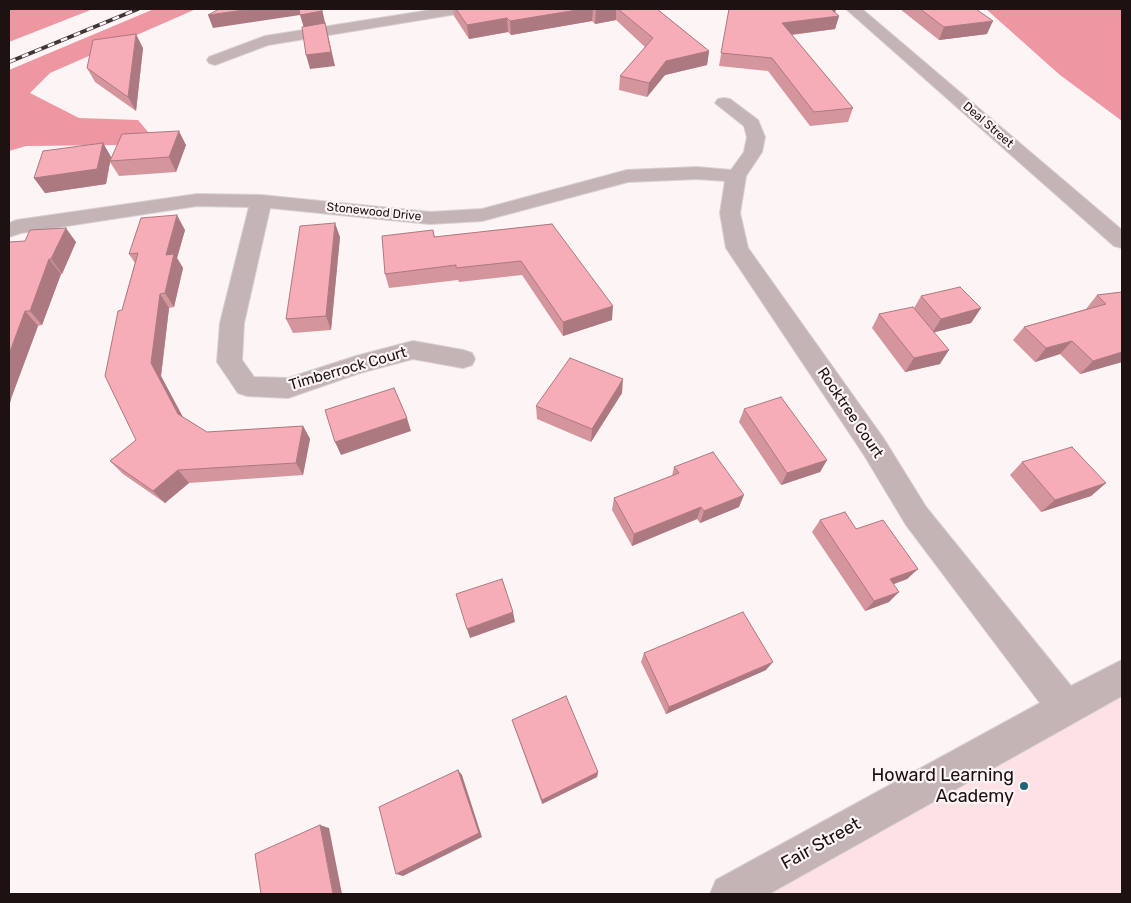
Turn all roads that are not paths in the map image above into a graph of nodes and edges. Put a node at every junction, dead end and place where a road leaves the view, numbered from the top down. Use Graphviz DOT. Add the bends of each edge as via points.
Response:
graph roads {
  1 [pos="462,9"];
  2 [pos="853,9"];
  3 [pos="402,13"];
  4 [pos="215,60"];
  5 [pos="724,103"];
  6 [pos="736,176"];
  7 [pos="261,201"];
  8 [pos="9,230"];
  9 [pos="1122,241"];
  10 [pos="463,359"];
  11 [pos="1122,677"];
  12 [pos="1066,708"];
  13 [pos="730,894"];
  1 -- 3 [label="street"];
  2 -- 9 [label="street, Deal Street"];
  3 -- 4 [label="street" via="265,41"];
  5 -- 6 [label="street, Rocktree Court" via="752,124 756,137 753,152"];
  6 -- 7 [label="street, Stonewood Drive" via="697,173 626,176 482,215 430,218"];
  6 -- 12 [label="street, Rocktree Court" via="730,213 737,248 874,447 916,516"];
  7 -- 8 [label="street, Stonewood Drive" via="197,200"];
  7 -- 10 [label="street, Timberrock Court" via="232,323 229,362 247,386 288,388 412,350"];
  11 -- 12 [label="street, Fair Street"];
  12 -- 13 [label="street, Fair Street"];
}
